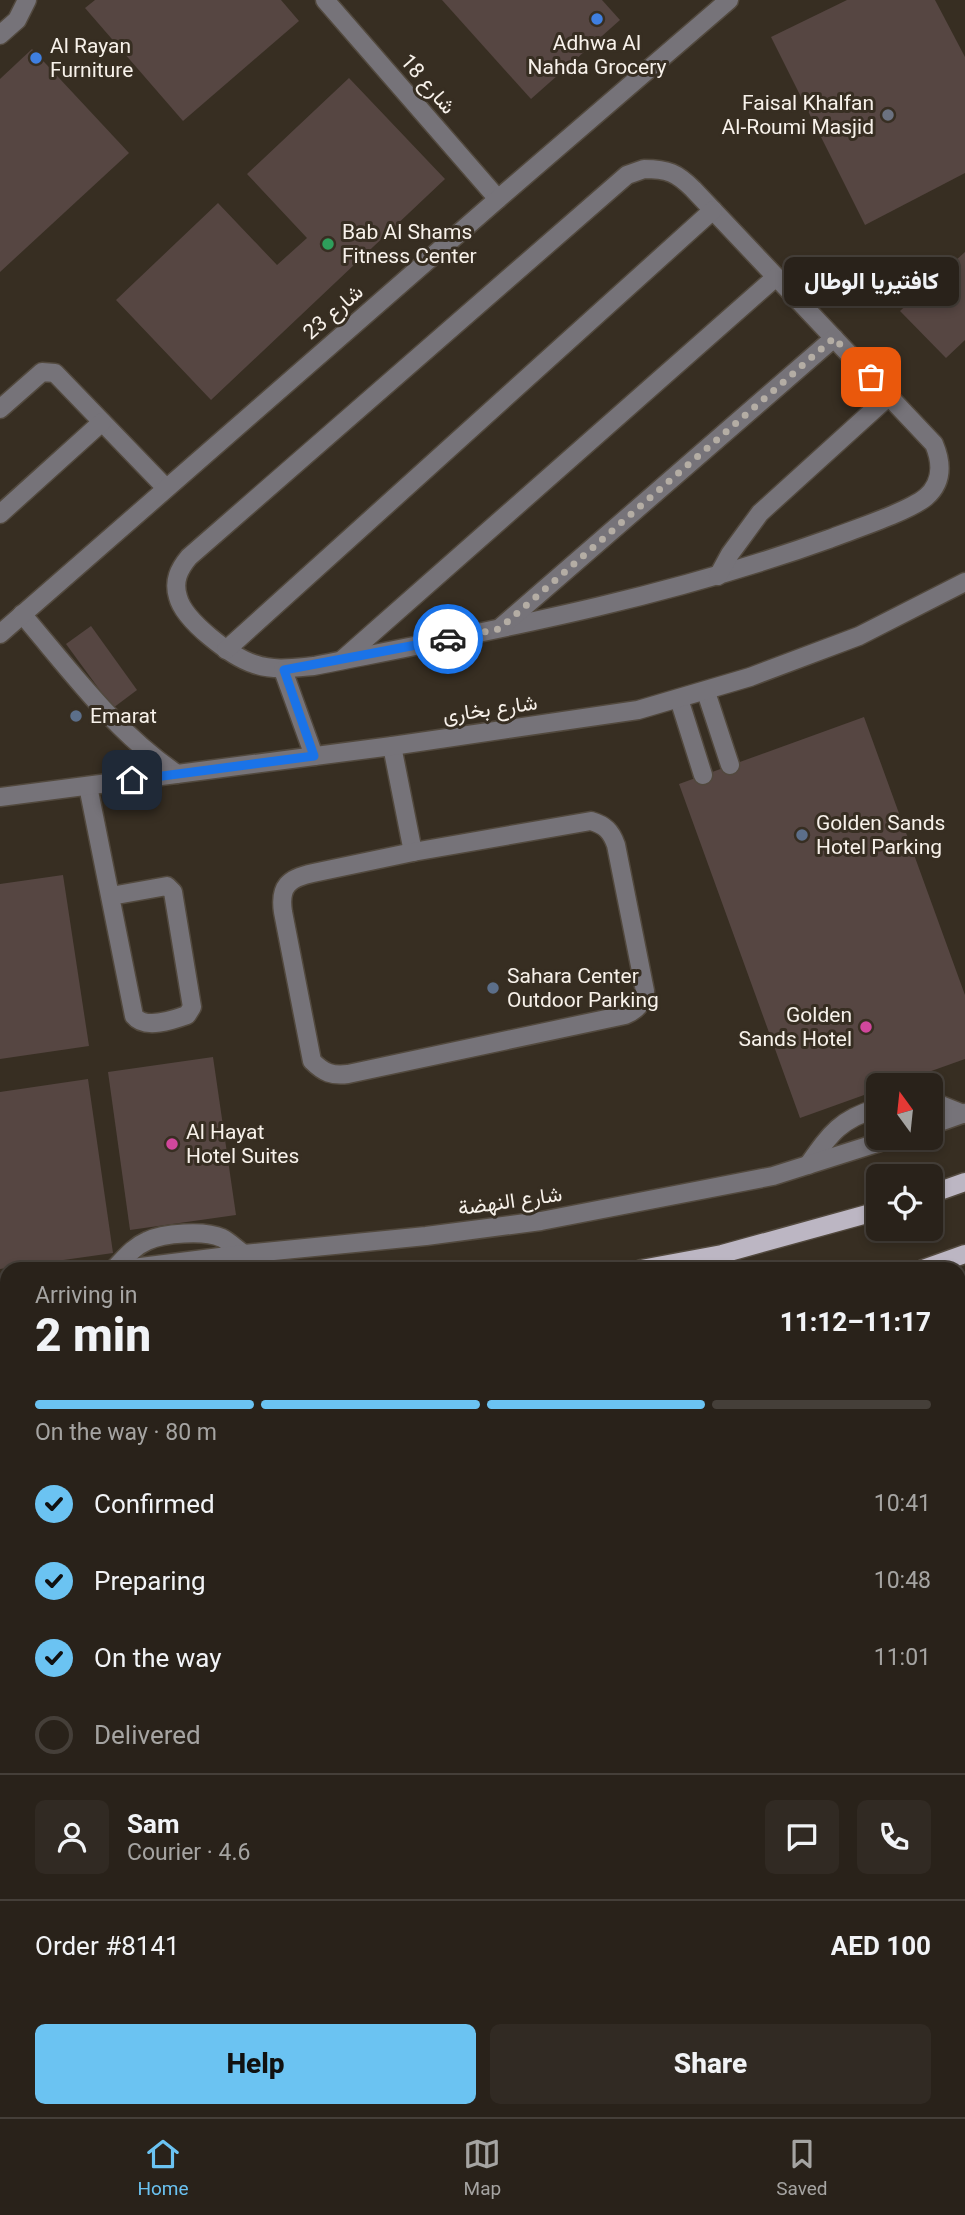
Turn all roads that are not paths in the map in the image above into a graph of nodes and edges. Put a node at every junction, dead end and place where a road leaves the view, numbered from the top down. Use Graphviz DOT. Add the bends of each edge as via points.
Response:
graph roads {
  1 [pos="27,0"];
  2 [pos="325,0"];
  3 [pos="729,0"];
  4 [pos="0,35"];
  5 [pos="498,199"];
  6 [pos="713,210"];
  7 [pos="776,277"];
  8 [pos="834,338"];
  9 [pos="890,396"];
  10 [pos="0,409"];
  11 [pos="102,422"];
  12 [pos="166,488"];
  13 [pos="0,514"];
  14 [pos="718,576"];
  15 [pos="965,582"];
  16 [pos="22,614"];
  17 [pos="499,629"];
  18 [pos="0,634"];
  19 [pos="226,650"];
  20 [pos="341,660"];
  21 [pos="284,670"];
  22 [pos="706,692"];
  23 [pos="679,699"];
  24 [pos="392,746"];
  25 [pos="314,756"];
  26 [pos="730,765"];
  27 [pos="177,774"];
  28 [pos="703,775"];
  29 [pos="88,786"];
  30 [pos="0,797"];
  31 [pos="413,852"];
  32 [pos="111,896"];
  33 [pos="943,1106"];
  34 [pos="866,1111"];
  35 [pos="964,1114"];
  36 [pos="943,1121"];
  37 [pos="866,1147"];
  38 [pos="808,1165"];
  39 [pos="965,1182"];
  40 [pos="943,1190"];
  41 [pos="866,1214"];
  42 [pos="244,1254"];
  43 [pos="965,1254"];
  44 [pos="121,1262"];
  45 [pos="181,1262"];
  46 [pos="679,1262"];
  47 [pos="943,1262"];
  1 -- 4 [label="street" via="17,20"];
  2 -- 5 [label="street, شارع 18"];
  3 -- 5 [label="street, شارع 23"];
  5 -- 12 [label="street, شارع 23"];
  6 -- 7 [label="street"];
  6 -- 19 [label="street"];
  6 -- 19 [label="street" via="680,177 663,169 627,176 189,557 177,575 177,597"];
  7 -- 8 [label="street"];
  7 -- 20 [label="street"];
  8 -- 9 [label="street"];
  8 -- 17 [label="street"];
  9 -- 14 [label="street" via="760,513"];
  9 -- 14 [label="street" via="934,444 940,458 935,487 925,498 863,526"];
  10 -- 11 [label="street" via="48,371"];
  11 -- 12 [label="street"];
  11 -- 13 [label="street"];
  12 -- 16 [label="street, شارع 23"];
  14 -- 17 [label="street"];
  15 -- 22 [label="street, شارع بخارى" via="859,636"];
  16 -- 18 [label="street, شارع 23"];
  16 -- 27 [label="street" via="126,734"];
  17 -- 20 [label="street"];
  19 -- 21 [label="street" via="256,665"];
  20 -- 21 [label="street"];
  21 -- 25 [label="street"];
  22 -- 23 [label="street, شارع بخارى"];
  22 -- 26 [label="street"];
  23 -- 24 [label="street, شارع بخارى"];
  23 -- 28 [label="street"];
  24 -- 25 [label="street, شارع بخارى"];
  24 -- 31 [label="street"];
  25 -- 27 [label="street, شارع بخارى"];
  27 -- 29 [label="street, شارع بخارى"];
  29 -- 30 [label="street, شارع بخارى"];
  29 -- 32 [label="street"];
  31 -- 31 [label="street" via="298,876 286,885 281,898 295,981 312,1061 322,1071 348,1074 625,1015 642,1002 645,991 616,845 602,825 579,822"];
  32 -- 32 [label="street" via="134,1016 149,1023 187,1015 192,1007 173,892 167,886"];
  33 -- 35 [label="street"];
  34 -- 38 [label="street" via="834,1129"];
  35 -- 36 [label="street"];
  37 -- 38 [label="street, شارع النهضة"];
  38 -- 42 [label="street, شارع النهضة" via="735,1184 541,1221"];
  39 -- 40 [label="main road"];
  41 -- 46 [label="main road"];
  42 -- 44 [label="street" via="215,1236 196,1234 160,1237 138,1246"];
  42 -- 45 [label="street, شارع النهضة"];
  43 -- 47 [label="main road"];
}
